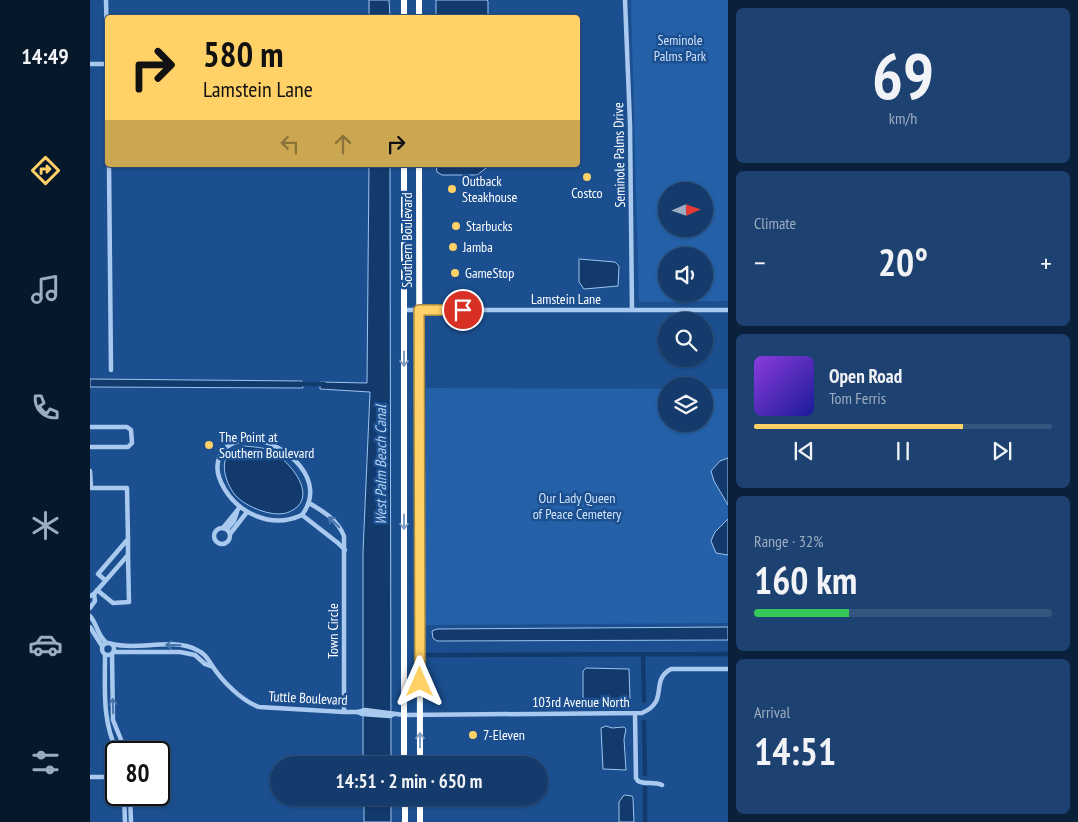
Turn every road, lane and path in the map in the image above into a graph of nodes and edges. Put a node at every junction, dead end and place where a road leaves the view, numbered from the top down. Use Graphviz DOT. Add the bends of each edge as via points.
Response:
graph roads {
  1 [pos="106,0"];
  2 [pos="404,0"];
  3 [pos="419,0"];
  4 [pos="625,0"];
  5 [pos="106,15"];
  6 [pos="404,15"];
  7 [pos="419,15"];
  8 [pos="90,64"];
  9 [pos="105,64"];
  10 [pos="109,167"];
  11 [pos="404,167"];
  12 [pos="419,167"];
  13 [pos="404,310"];
  14 [pos="419,310"];
  15 [pos="632,310"];
  16 [pos="728,310"];
  17 [pos="111,370"];
  18 [pos="90,427"];
  19 [pos="90,447"];
  20 [pos="90,471"];
  21 [pos="91,488"];
  22 [pos="309,503"];
  23 [pos="238,509"];
  24 [pos="246,512"];
  25 [pos="302,515"];
  26 [pos="128,539"];
  27 [pos="345,550"];
  28 [pos="128,555"];
  29 [pos="105,580"];
  30 [pos="94,593"];
  31 [pos="90,609"];
  32 [pos="90,616"];
  33 [pos="90,627"];
  34 [pos="110,644"];
  35 [pos="102,646"];
  36 [pos="112,653"];
  37 [pos="105,655"];
  38 [pos="213,667"];
  39 [pos="728,668"];
  40 [pos="344,712"];
  41 [pos="635,714"];
  42 [pos="404,715"];
  43 [pos="420,715"];
  44 [pos="112,741"];
  45 [pos="122,741"];
  46 [pos="404,756"];
  47 [pos="420,756"];
  48 [pos="90,777"];
  49 [pos="105,777"];
  50 [pos="662,785"];
  51 [pos="124,806"];
  52 [pos="130,806"];
  53 [pos="404,806"];
  54 [pos="420,806"];
  55 [pos="125,822"];
  56 [pos="131,822"];
  57 [pos="405,822"];
  58 [pos="420,822"];
  1 -- 5 [label="street"];
  2 -- 6 [label="highway"];
  3 -- 7 [label="highway"];
  4 -- 15 [label="street, Seminole Palms Drive"];
  8 -- 9 [label="street"];
  10 -- 17 [label="street"];
  11 -- 13 [label="highway, Southern Boulevard"];
  12 -- 14 [label="highway, Southern Boulevard"];
  13 -- 14 [label="street, Lamstein Lane"];
  13 -- 42 [label="highway, Southern Boulevard, one-way"];
  14 -- 15 [label="street, Lamstein Lane"];
  14 -- 43 [label="highway, Southern Boulevard"];
  15 -- 16 [label="street, Lamstein Lane"];
  18 -- 19 [label="street" via="127,427 131,430 132,443 128,446"];
  20 -- 21 [label="street"];
  21 -- 26 [label="street" via="127,488"];
  22 -- 23 [label="street" via="309,482 291,457 264,441 242,440 226,446 217,469 222,485"];
  22 -- 25 [label="street"];
  27 -- 22 [label="street, Town Circle, one-way" via="340,526"];
  23 -- 24 [label="street"];
  23 -- 24 [label="street" via="226,530"];
  24 -- 25 [label="street" via="274,522"];
  25 -- 27 [label="street"];
  26 -- 28 [label="street"];
  26 -- 29 [label="street" via="98,574"];
  27 -- 40 [label="street, Town Circle"];
  28 -- 29 [label="street"];
  28 -- 30 [label="street" via="129,602 113,603"];
  29 -- 30 [label="street"];
  30 -- 31 [label="street" via="95,601"];
  31 -- 32 [label="street"];
  32 -- 34 [label="street" via="100,637"];
  33 -- 35 [label="street"];
  34 -- 35 [label="street"];
  34 -- 36 [label="street" via="114,648"];
  38 -- 34 [label="street, Tuttle Boulevard, one-way" via="204,654 189,647"];
  35 -- 37 [label="street"];
  36 -- 37 [label="street"];
  36 -- 38 [label="street, Tuttle Boulevard" via="180,652 195,656"];
  45 -- 36 [label="street, one-way" via="113,720"];
  37 -- 44 [label="street" via="106,719"];
  38 -- 40 [label="street, Tuttle Boulevard" via="238,696 250,704"];
  39 -- 41 [label="street, 103rd Avenue North" via="671,669 663,673 659,700 649,710"];
  40 -- 42 [label="street, Tuttle Boulevard"];
  41 -- 43 [label="street, 103rd Avenue North"];
  41 -- 50 [label="street" via="636,778 641,783"];
  42 -- 43 [label="street, 103rd Avenue North"];
  42 -- 46 [label="highway, Southern Boulevard"];
  47 -- 43 [label="highway, Southern Boulevard, one-way"];
  48 -- 49 [label="street"];
  51 -- 55 [label="street"];
  52 -- 56 [label="street"];
  53 -- 57 [label="highway"];
  54 -- 58 [label="highway"];
}
